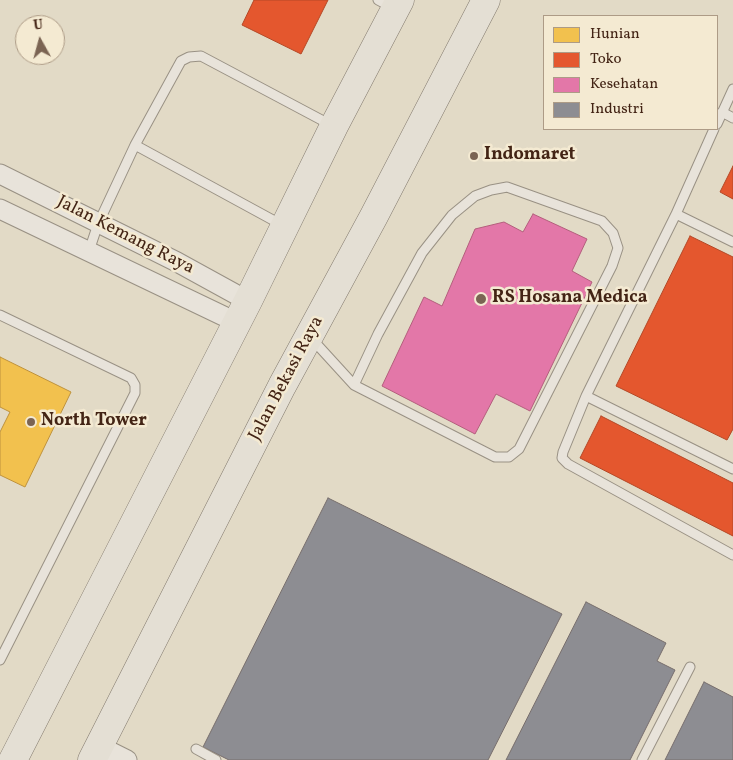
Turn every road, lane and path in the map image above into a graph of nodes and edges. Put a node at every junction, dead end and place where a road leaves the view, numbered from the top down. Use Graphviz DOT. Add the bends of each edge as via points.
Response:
graph roads {
  1 [pos="486,0"];
  2 [pos="391,3"];
  3 [pos="733,89"];
  4 [pos="722,112"];
  5 [pos="733,118"];
  6 [pos="718,122"];
  7 [pos="334,126"];
  8 [pos="714,130"];
  9 [pos="135,145"];
  10 [pos="0,174"];
  11 [pos="0,209"];
  12 [pos="676,214"];
  13 [pos="98,224"];
  14 [pos="285,226"];
  15 [pos="733,242"];
  16 [pos="89,251"];
  17 [pos="242,312"];
  18 [pos="0,315"];
  19 [pos="310,336"];
  20 [pos="354,385"];
  21 [pos="586,396"];
  22 [pos="733,469"];
  23 [pos="733,555"];
  24 [pos="0,660"];
  25 [pos="690,667"];
  26 [pos="196,750"];
  27 [pos="96,753"];
  28 [pos="13,760"];
  29 [pos="127,760"];
  30 [pos="216,760"];
  31 [pos="642,760"];
  1 -- 19 [label="main road, Jalan Bekasi Raya"];
  2 -- 7 [label="main road"];
  3 -- 4 [label="lane"];
  4 -- 5 [label="lane"];
  4 -- 6 [label="lane"];
  7 -- 9 [label="lane" via="201,56 195,56 181,61"];
  7 -- 14 [label="main road"];
  8 -- 12 [label="lane"];
  9 -- 13 [label="lane"];
  9 -- 14 [label="lane"];
  10 -- 13 [label="street, Jalan Kemang Raya"];
  11 -- 16 [label="street, Jalan Kemang Raya"];
  12 -- 15 [label="lane"];
  12 -- 21 [label="lane"];
  13 -- 16 [label="lane"];
  13 -- 17 [label="street, Jalan Kemang Raya" via="177,262"];
  14 -- 17 [label="main road"];
  16 -- 17 [label="street, Jalan Kemang Raya"];
  17 -- 28 [label="main road"];
  18 -- 24 [label="lane" via="131,378 136,385 135,393"];
  19 -- 20 [label="lane"];
  19 -- 27 [label="main road, Jalan Bekasi Raya"];
  20 -- 20 [label="lane" via="422,253 452,214 475,196 507,187 602,221 613,234 618,248 612,266 519,449 509,457 495,457"];
  21 -- 22 [label="lane"];
  21 -- 23 [label="lane" via="563,452 564,462"];
  25 -- 31 [label="lane"];
  26 -- 30 [label="lane"];
  27 -- 29 [label="street"];
}
